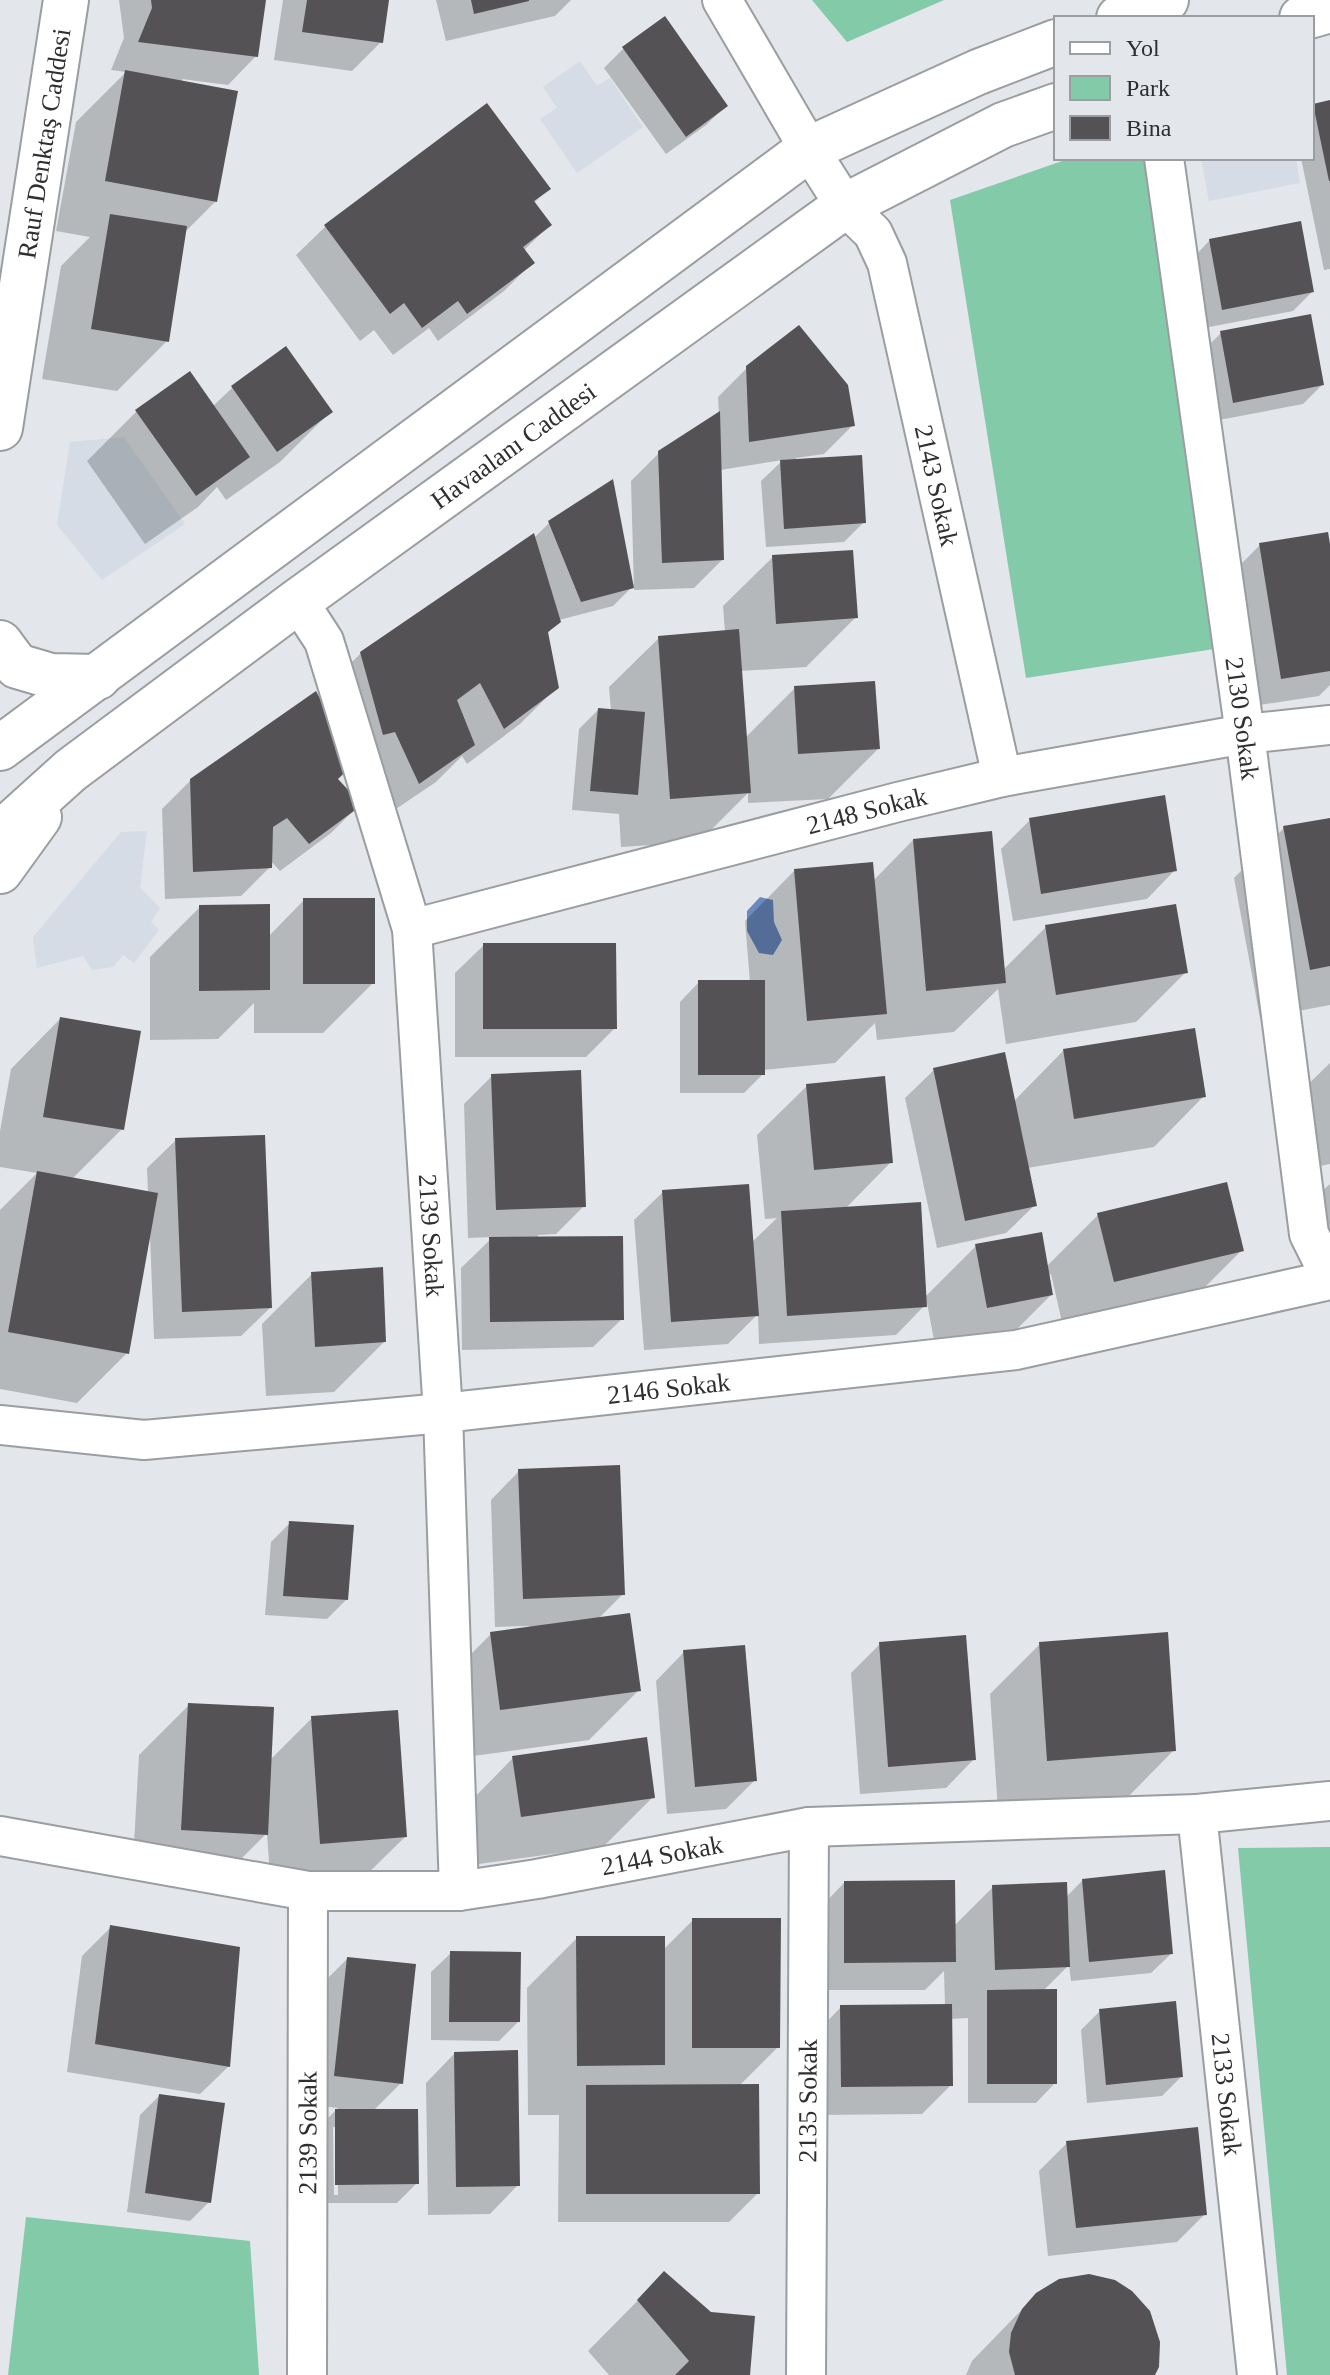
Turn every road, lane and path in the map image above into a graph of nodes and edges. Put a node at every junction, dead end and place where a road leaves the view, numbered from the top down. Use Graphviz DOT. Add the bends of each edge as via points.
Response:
graph roads {
  1 [pos="66,0"];
  2 [pos="722,0"];
  3 [pos="1330,10"];
  4 [pos="1309,16"];
  5 [pos="1054,43"];
  6 [pos="1054,107"];
  7 [pos="809,149"];
  8 [pos="1164,160"];
  9 [pos="845,206"];
  10 [pos="0,428"];
  11 [pos="298,601"];
  12 [pos="0,643"];
  13 [pos="98,677"];
  14 [pos="1330,725"];
  15 [pos="1245,734"];
  16 [pos="0,748"];
  17 [pos="70,772"];
  18 [pos="1002,777"];
  19 [pos="0,834"];
  20 [pos="0,871"];
  21 [pos="412,929"];
  22 [pos="1330,1278"];
  23 [pos="443,1413"];
  24 [pos="0,1425"];
  25 [pos="1330,1801"];
  26 [pos="1197,1814"];
  27 [pos="809,1827"];
  28 [pos="0,1836"];
  29 [pos="308,1891"];
  30 [pos="459,1891"];
  31 [pos="307,2375"];
  32 [pos="806,2375"];
  33 [pos="1257,2375"];
  1 -- 10 [label="main road, Rauf Denktaş Caddesi"];
  2 -- 7 [label="street, 2143 Sokak"];
  3 -- 4 [label="main road"];
  5 -- 7 [label="main road"];
  6 -- 9 [label="main road, Havaalanı Caddesi" via="1003,125"];
  7 -- 9 [label="street, 2143 Sokak"];
  7 -- 13 [label="main road"];
  8 -- 15 [label="street, 2130 Sokak"];
  9 -- 11 [label="main road, Havaalanı Caddesi"];
  9 -- 18 [label="street, 2143 Sokak" via="873,233 887,263"];
  11 -- 17 [label="main road, Havaalanı Caddesi"];
  11 -- 21 [label="street, 2139 Sokak" via="324,641"];
  12 -- 13 [label="main road" via="17,666 51,676"];
  13 -- 16 [label="main road"];
  14 -- 15 [label="street, 2148 Sokak"];
  15 -- 18 [label="street, 2148 Sokak"];
  15 -- 22 [label="street, 2130 Sokak" via="1309,1234"];
  17 -- 19 [label="main road, Havaalanı Caddesi"];
  17 -- 20 [label="main road"];
  18 -- 21 [label="street, 2148 Sokak"];
  21 -- 23 [label="street, 2139 Sokak"];
  22 -- 23 [label="street, 2146 Sokak" via="1016,1350"];
  23 -- 24 [label="street, 2146 Sokak" via="144,1440"];
  23 -- 30 [label="street, 2139 Sokak"];
  25 -- 26 [label="street, 2144 Sokak"];
  26 -- 27 [label="street, 2144 Sokak"];
  26 -- 33 [label="street, 2133 Sokak"];
  27 -- 30 [label="street, 2144 Sokak"];
  27 -- 32 [label="street, 2135 Sokak"];
  28 -- 29 [label="street, 2144 Sokak"];
  29 -- 30 [label="street, 2144 Sokak"];
  29 -- 31 [label="street, 2139 Sokak"];
}
